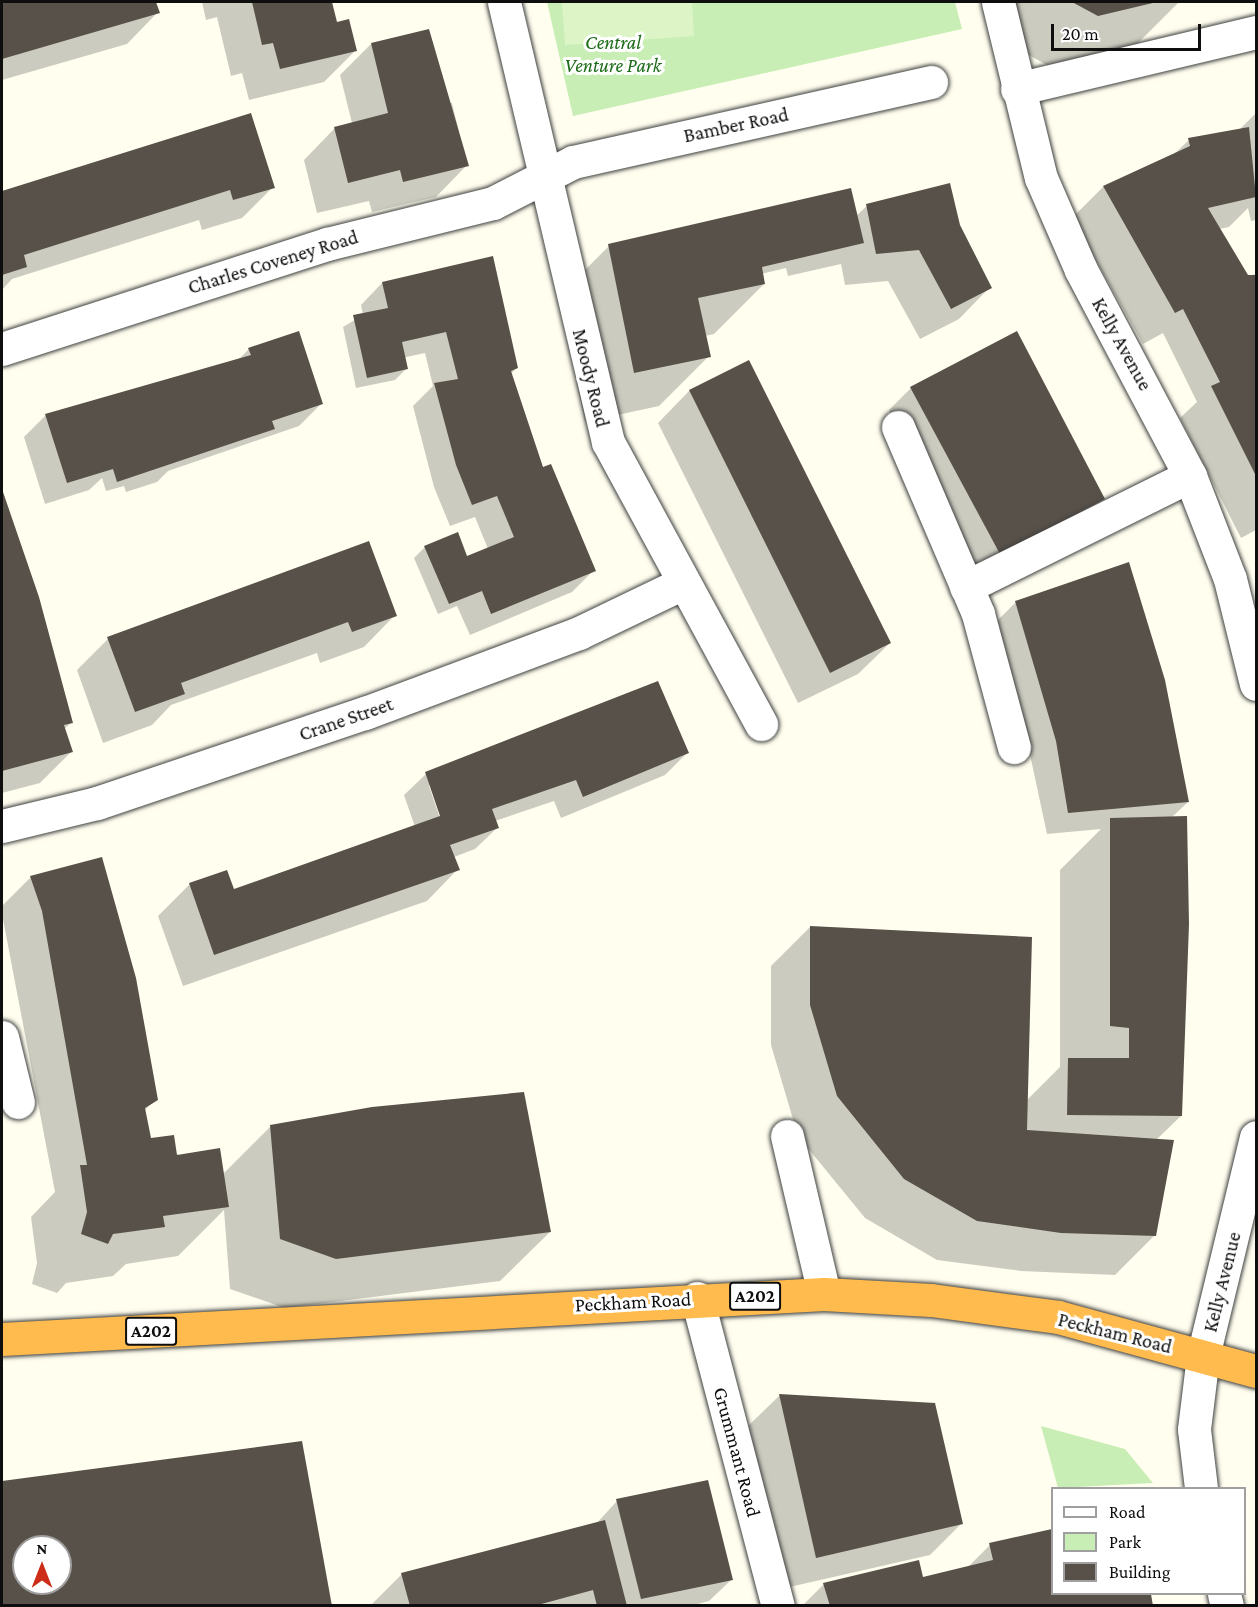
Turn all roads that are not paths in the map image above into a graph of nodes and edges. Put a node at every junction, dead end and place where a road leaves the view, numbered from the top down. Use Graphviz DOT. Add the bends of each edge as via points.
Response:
graph roads {
  1 [pos="504,2"];
  2 [pos="998,2"];
  3 [pos="1257,32"];
  4 [pos="931,82"];
  5 [pos="1017,89"];
  6 [pos="543,177"];
  7 [pos="2,348"];
  8 [pos="898,427"];
  9 [pos="1190,476"];
  10 [pos="1244,575"];
  11 [pos="681,584"];
  12 [pos="966,586"];
  13 [pos="1257,684"];
  14 [pos="761,724"];
  15 [pos="1014,747"];
  16 [pos="2,826"];
  17 [pos="2,1037"];
  18 [pos="18,1102"];
  19 [pos="787,1136"];
  20 [pos="1257,1137"];
  21 [pos="824,1294"];
  22 [pos="697,1298"];
  23 [pos="2,1339"];
  24 [pos="1203,1356"];
  25 [pos="1257,1371"];
  26 [pos="1201,1487"];
  27 [pos="778,1605"];
  1 -- 6 [label="street, Moody Road"];
  2 -- 5 [label="street, Kelly Avenue"];
  3 -- 5 [label="street"];
  4 -- 6 [label="street, Bamber Road" via="582,159"];
  5 -- 9 [label="street, Kelly Avenue" via="1057,222"];
  6 -- 7 [label="street, Charles Coveney Road" via="493,203 327,244"];
  6 -- 11 [label="street, Moody Road" via="608,442"];
  8 -- 12 [label="street"];
  9 -- 10 [label="street, Kelly Avenue"];
  9 -- 12 [label="street"];
  10 -- 13 [label="street, Kelly Avenue"];
  11 -- 14 [label="street, Moody Road"];
  11 -- 16 [label="street, Crane Street" via="579,633 365,713 97,803"];
  12 -- 15 [label="street"];
  17 -- 18 [label="street"];
  19 -- 21 [label="street"];
  20 -- 24 [label="street, Kelly Avenue"];
  21 -- 22 [label="highway, Peckham Road / A202"];
  21 -- 24 [label="highway, Peckham Road / A202" via="931,1300 1058,1317"];
  22 -- 23 [label="highway, Peckham Road / A202"];
  22 -- 27 [label="street, Grummant Road"];
  24 -- 25 [label="highway, Peckham Road / A202"];
  24 -- 26 [label="street, Kelly Avenue" via="1194,1429"];
}
